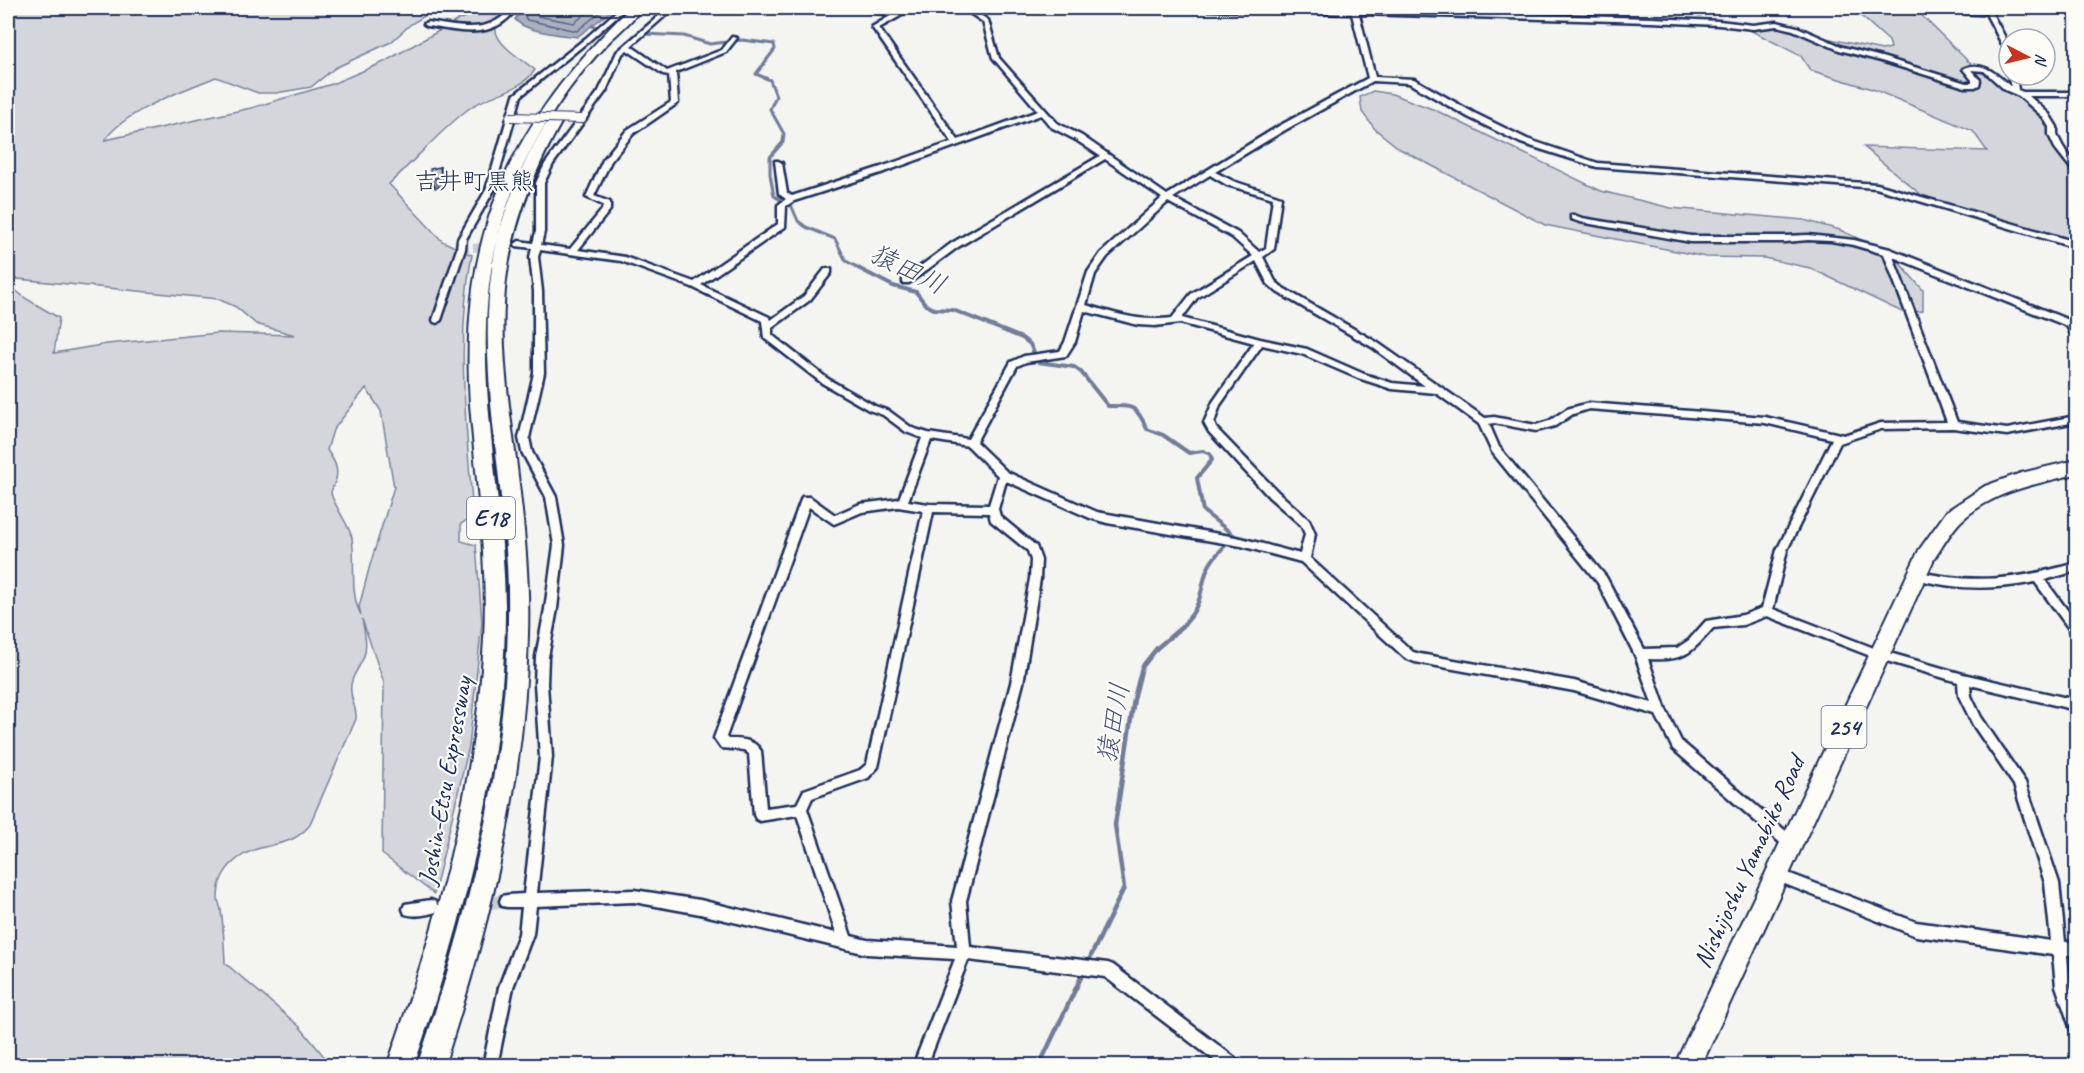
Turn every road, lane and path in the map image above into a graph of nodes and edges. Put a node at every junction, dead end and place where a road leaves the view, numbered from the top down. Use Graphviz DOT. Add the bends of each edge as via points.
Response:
graph roads {
  1 [pos="514,8"];
  2 [pos="623,8"];
  3 [pos="636,8"];
  4 [pos="651,8"];
  5 [pos="671,8"];
  6 [pos="860,8"];
  7 [pos="910,8"];
  8 [pos="965,8"];
  9 [pos="1207,8"];
  10 [pos="1986,8"];
  11 [pos="1355,10"];
  12 [pos="900,14"];
  13 [pos="427,24"];
  14 [pos="1997,29"];
  15 [pos="734,38"];
  16 [pos="626,46"];
  17 [pos="672,74"];
  18 [pos="1372,79"];
  19 [pos="2016,87"];
  20 [pos="2018,92"];
  21 [pos="2076,94"];
  22 [pos="1042,112"];
  23 [pos="510,117"];
  24 [pos="582,119"];
  25 [pos="956,143"];
  26 [pos="1105,156"];
  27 [pos="778,164"];
  28 [pos="2076,169"];
  29 [pos="1209,172"];
  30 [pos="1167,198"];
  31 [pos="791,199"];
  32 [pos="1574,217"];
  33 [pos="519,244"];
  34 [pos="2076,245"];
  35 [pos="538,247"];
  36 [pos="1887,250"];
  37 [pos="573,251"];
  38 [pos="1258,256"];
  39 [pos="828,272"];
  40 [pos="906,281"];
  41 [pos="695,285"];
  42 [pos="1081,308"];
  43 [pos="1176,319"];
  44 [pos="437,320"];
  45 [pos="768,327"];
  46 [pos="2076,336"];
  47 [pos="1260,342"];
  48 [pos="1441,391"];
  49 [pos="2076,419"];
  50 [pos="1483,422"];
  51 [pos="1953,425"];
  52 [pos="928,436"];
  53 [pos="1843,438"];
  54 [pos="971,443"];
  55 [pos="2076,466"];
  56 [pos="1003,475"];
  57 [pos="902,504"];
  58 [pos="929,508"];
  59 [pos="993,509"];
  60 [pos="1304,559"];
  61 [pos="2076,567"];
  62 [pos="1916,575"];
  63 [pos="2038,578"];
  64 [pos="1767,611"];
  65 [pos="2076,630"];
  66 [pos="1641,654"];
  67 [pos="1877,654"];
  68 [pos="1963,680"];
  69 [pos="2076,705"];
  70 [pos="1660,711"];
  71 [pos="801,809"];
  72 [pos="1790,843"];
  73 [pos="1775,874"];
  74 [pos="529,900"];
  75 [pos="507,901"];
  76 [pos="431,907"];
  77 [pos="410,909"];
  78 [pos="846,942"];
  79 [pos="2076,948"];
  80 [pos="2058,949"];
  81 [pos="964,953"];
  82 [pos="2076,1025"];
  83 [pos="400,1065"];
  84 [pos="430,1065"];
  85 [pos="490,1065"];
  86 [pos="920,1065"];
  87 [pos="1234,1065"];
  88 [pos="1686,1065"];
  1 -- 13 [label="street" via="501,23 480,30"];
  2 -- 23 [label="street" via="518,95"];
  3 -- 83 [label="highway, Joshin-Etsu Expressway / E18" via="586,58 543,115 506,185 484,257 476,342 495,590 491,684 465,844 428,981"];
  4 -- 84 [label="highway, Joshin-Etsu Expressway / E18" via="597,61 558,115 522,186 501,256 495,336 517,573 516,681 492,844 458,979"];
  5 -- 16 [label="street"];
  6 -- 12 [label="street"];
  7 -- 12 [label="street"];
  8 -- 22 [label="street" via="986,21 996,58"];
  9 -- 11 [label="street"];
  10 -- 14 [label="street"];
  11 -- 18 [label="street"];
  11 -- 20 [label="street" via="1753,27 1777,24 1840,49 1965,85 1975,85 1976,80 1967,69 1982,68"];
  12 -- 25 [label="street" via="875,27"];
  15 -- 17 [label="street" via="724,51 678,68"];
  16 -- 17 [label="street"];
  16 -- 24 [label="street"];
  17 -- 37 [label="street" via="674,103 630,132 607,160 590,197 607,204 606,210"];
  18 -- 29 [label="street"];
  18 -- 34 [label="street" via="1411,81 1524,141 1597,165 1877,186"];
  19 -- 20 [label="street"];
  20 -- 21 [label="street"];
  20 -- 28 [label="street" via="2046,116 2059,148"];
  22 -- 25 [label="street"];
  22 -- 26 [label="street" via="1054,125"];
  23 -- 24 [label="street, bridge"];
  23 -- 44 [label="street" via="489,189 462,238"];
  24 -- 35 [label="street" via="540,183"];
  25 -- 31 [label="street"];
  26 -- 30 [label="street"];
  26 -- 40 [label="street" via="955,245"];
  27 -- 31 [label="street" via="783,194"];
  29 -- 30 [label="street"];
  29 -- 38 [label="street" via="1230,183 1277,197 1269,249"];
  30 -- 38 [label="street" via="1235,235"];
  30 -- 42 [label="street" via="1104,255 1091,273"];
  31 -- 41 [label="street" via="782,205 782,225"];
  32 -- 36 [label="street" via="1691,239 1800,237"];
  33 -- 35 [label="street"];
  35 -- 37 [label="street"];
  35 -- 74 [label="street" via="534,257 539,373 525,443 550,497 559,546 542,657 546,757"];
  36 -- 46 [label="street" via="2071,324"];
  36 -- 51 [label="street"];
  37 -- 41 [label="street" via="622,259"];
  38 -- 43 [label="street" via="1194,297"];
  38 -- 48 [label="street" via="1271,282 1280,290 1375,345"];
  39 -- 45 [label="street" via="807,298"];
  41 -- 45 [label="street" via="766,319"];
  42 -- 43 [label="street" via="1138,322"];
  42 -- 54 [label="street" via="1063,354 1014,364"];
  43 -- 47 [label="street"];
  45 -- 52 [label="street" via="767,336 825,381 886,413 909,430"];
  47 -- 48 [label="street" via="1304,351 1392,386"];
  47 -- 60 [label="street" via="1216,404 1209,423 1273,494 1305,523 1310,534"];
  48 -- 50 [label="street"];
  49 -- 51 [label="street" via="2007,432"];
  50 -- 53 [label="street" via="1494,420 1536,428 1589,406 1765,420"];
  50 -- 66 [label="street" via="1496,449 1602,580"];
  51 -- 53 [label="street" via="1881,426"];
  52 -- 54 [label="street"];
  52 -- 57 [label="street"];
  53 -- 64 [label="street" via="1836,441 1782,550"];
  54 -- 56 [label="street"];
  55 -- 62 [label="highway, Nishijoshu Yamabiko Road / 254" via="1992,491 1954,516"];
  56 -- 59 [label="street"];
  56 -- 60 [label="street" via="1107,519 1241,542"];
  57 -- 58 [label="street"];
  57 -- 71 [label="street" via="860,507 834,520 806,500 720,738 725,744 755,751 760,815"];
  58 -- 59 [label="street"];
  58 -- 71 [label="street" via="872,767 864,774 808,794"];
  59 -- 81 [label="street" via="995,518 1032,549 1036,560 1017,683 959,902"];
  60 -- 70 [label="street" via="1409,655 1574,686"];
  61 -- 63 [label="street"];
  62 -- 63 [label="street" via="1971,585"];
  62 -- 67 [label="highway, Nishijoshu Yamabiko Road / 254"];
  63 -- 65 [label="street"];
  64 -- 66 [label="street" via="1743,620 1710,624 1678,655"];
  64 -- 67 [label="street"];
  66 -- 70 [label="street"];
  67 -- 68 [label="street"];
  67 -- 72 [label="highway, Nishijoshu Yamabiko Road / 254"];
  68 -- 69 [label="street"];
  68 -- 80 [label="street" via="1965,696 1977,721 2019,782 2052,883"];
  70 -- 72 [label="street" via="1677,745"];
  71 -- 78 [label="street"];
  72 -- 73 [label="highway, Nishijoshu Yamabiko Road / 254"];
  73 -- 80 [label="street" via="1916,929"];
  73 -- 88 [label="highway, Nishijoshu Yamabiko Road / 254"];
  74 -- 75 [label="street"];
  74 -- 78 [label="street" via="634,896 700,907"];
  74 -- 85 [label="street" via="526,934 506,987"];
  76 -- 77 [label="street"];
  78 -- 81 [label="street" via="867,947"];
  79 -- 80 [label="street"];
  80 -- 82 [label="street" via="2063,986"];
  81 -- 86 [label="street"];
  81 -- 87 [label="street" via="1108,970"];
}
